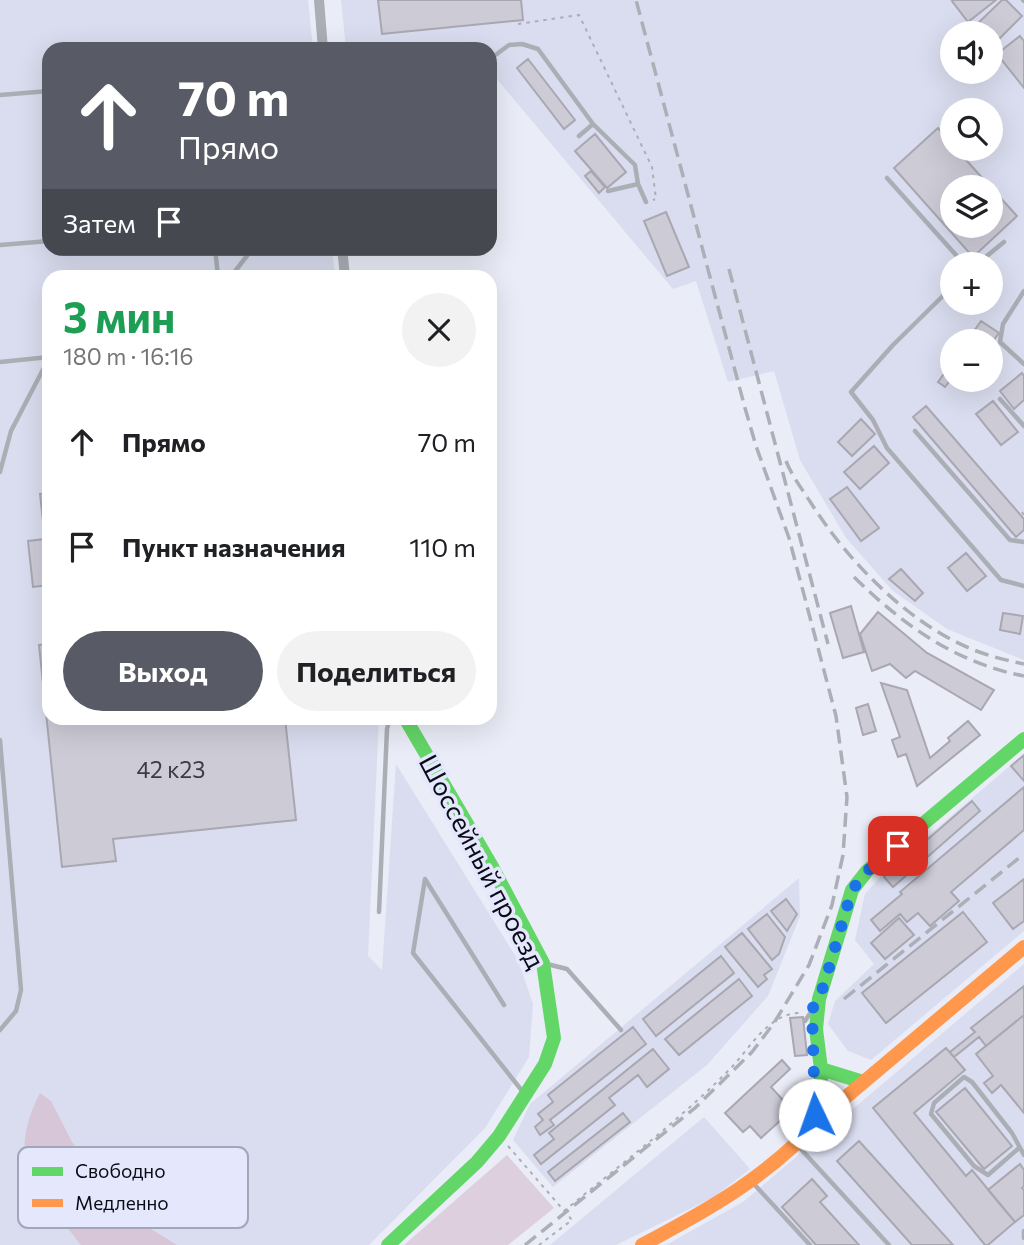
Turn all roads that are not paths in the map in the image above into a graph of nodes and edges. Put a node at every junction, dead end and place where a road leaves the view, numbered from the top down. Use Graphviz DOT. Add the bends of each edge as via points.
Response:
graph roads {
  1 [pos="318,0"];
  2 [pos="322,42"];
  3 [pos="497,54"];
  4 [pos="42,92"];
  5 [pos="0,95"];
  6 [pos="593,124"];
  7 [pos="579,136"];
  8 [pos="887,178"];
  9 [pos="638,184"];
  10 [pos="608,191"];
  11 [pos="646,202"];
  12 [pos="42,242"];
  13 [pos="1003,242"];
  14 [pos="0,245"];
  15 [pos="953,252"];
  16 [pos="991,252"];
  17 [pos="247,256"];
  18 [pos="236,270"];
  19 [pos="1024,291"];
  20 [pos="940,298"];
  21 [pos="42,359"];
  22 [pos="0,362"];
  23 [pos="1024,364"];
  24 [pos="42,371"];
  25 [pos="1000,398"];
  26 [pos="1024,426"];
  27 [pos="915,431"];
  28 [pos="0,472"];
  29 [pos="1024,542"];
  30 [pos="1024,586"];
  31 [pos="388,725"];
  32 [pos="409,725"];
  33 [pos="1024,739"];
  34 [pos="0,740"];
  35 [pos="379,912"];
  36 [pos="1024,947"];
  37 [pos="543,963"];
  38 [pos="819,999"];
  39 [pos="504,1005"];
  40 [pos="806,1019"];
  41 [pos="0,1030"];
  42 [pos="621,1030"];
  43 [pos="821,1069"];
  44 [pos="863,1082"];
  45 [pos="526,1095"];
  46 [pos="821,1118"];
  47 [pos="798,1145"];
  48 [pos="1019,1148"];
  49 [pos="1024,1155"];
  50 [pos="753,1182"];
  51 [pos="1024,1231"];
  52 [pos="1024,1238"];
  53 [pos="387,1245"];
  54 [pos="642,1245"];
  55 [pos="810,1245"];
  56 [pos="889,1245"];
  1 -- 2 [label="street"];
  3 -- 6 [label="lane" via="509,45 538,49"];
  4 -- 5 [label="lane"];
  6 -- 7 [label="lane"];
  6 -- 9 [label="lane" via="635,165"];
  8 -- 15 [label="lane"];
  9 -- 10 [label="lane"];
  9 -- 11 [label="lane"];
  12 -- 14 [label="lane"];
  13 -- 16 [label="lane"];
  17 -- 18 [label="lane"];
  19 -- 23 [label="lane" via="1003,324 1000,342"];
  20 -- 30 [label="lane" via="851,392 887,448 1001,580"];
  21 -- 22 [label="lane"];
  24 -- 28 [label="lane" via="11,431"];
  25 -- 26 [label="lane"];
  27 -- 29 [label="lane" via="1010,540"];
  31 -- 35 [label="lane"];
  32 -- 37 [label="street, Шоссейный проезд"];
  33 -- 38 [label="street" via="858,880"];
  34 -- 41 [label="lane" via="21,990 16,1011"];
  36 -- 44 [label="street"];
  37 -- 42 [label="lane" via="567,970"];
  37 -- 45 [label="street, Шоссейный проезд" via="554,1038"];
  38 -- 40 [label="lane"];
  38 -- 43 [label="street" via="816,1029"];
  39 -- 45 [label="lane" via="425,879 412,953"];
  43 -- 44 [label="street"];
  43 -- 46 [label="street"];
  44 -- 46 [label="street"];
  45 -- 53 [label="street, Шоссейный проезд" via="477,1162"];
  46 -- 47 [label="street"];
  47 -- 50 [label="street"];
  47 -- 56 [label="lane"];
  48 -- 48 [label="lane" via="1012,1133 964,1077 934,1103 931,1114 974,1166 988,1175"];
  48 -- 49 [label="lane"];
  50 -- 54 [label="street"];
  50 -- 55 [label="lane"];
  51 -- 52 [label="lane"];
}
